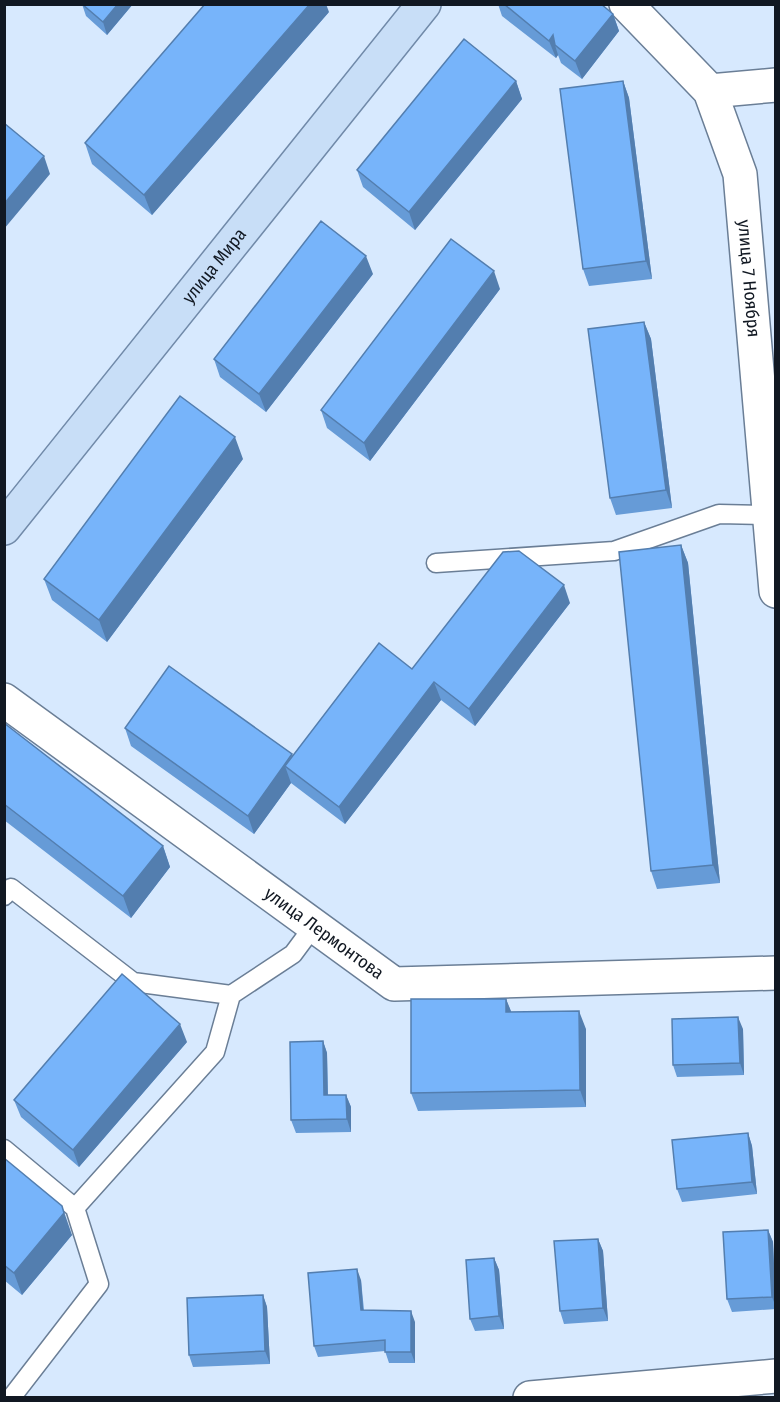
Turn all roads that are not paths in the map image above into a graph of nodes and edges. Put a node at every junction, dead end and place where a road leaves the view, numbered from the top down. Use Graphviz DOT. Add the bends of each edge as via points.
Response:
graph roads {
  1 [pos="424,4"];
  2 [pos="626,4"];
  3 [pos="776,85"];
  4 [pos="710,91"];
  5 [pos="773,514"];
  6 [pos="4,528"];
  7 [pos="436,563"];
  8 [pos="776,591"];
  9 [pos="4,700"];
  10 [pos="4,896"];
  11 [pos="314,927"];
  12 [pos="776,973"];
  13 [pos="231,995"];
  14 [pos="4,1149"];
  15 [pos="75,1208"];
  16 [pos="776,1376"];
  17 [pos="11,1398"];
  18 [pos="530,1398"];
  1 -- 6 [label="main road, улица Мира"];
  2 -- 4 [label="street, улица 7 Ноября"];
  3 -- 4 [label="street"];
  4 -- 5 [label="street, улица 7 Ноября" via="740,174"];
  5 -- 7 [label="lane" via="719,514 614,552"];
  5 -- 8 [label="street, улица 7 Ноября"];
  9 -- 11 [label="street, улица Лермонтова"];
  10 -- 13 [label="lane" via="10,888 133,982"];
  11 -- 12 [label="street, улица Лермонтова" via="394,984"];
  11 -- 13 [label="lane" via="293,954"];
  13 -- 15 [label="lane" via="214,1052"];
  14 -- 15 [label="lane"];
  15 -- 17 [label="lane" via="99,1284"];
  16 -- 18 [label="street"];
}
